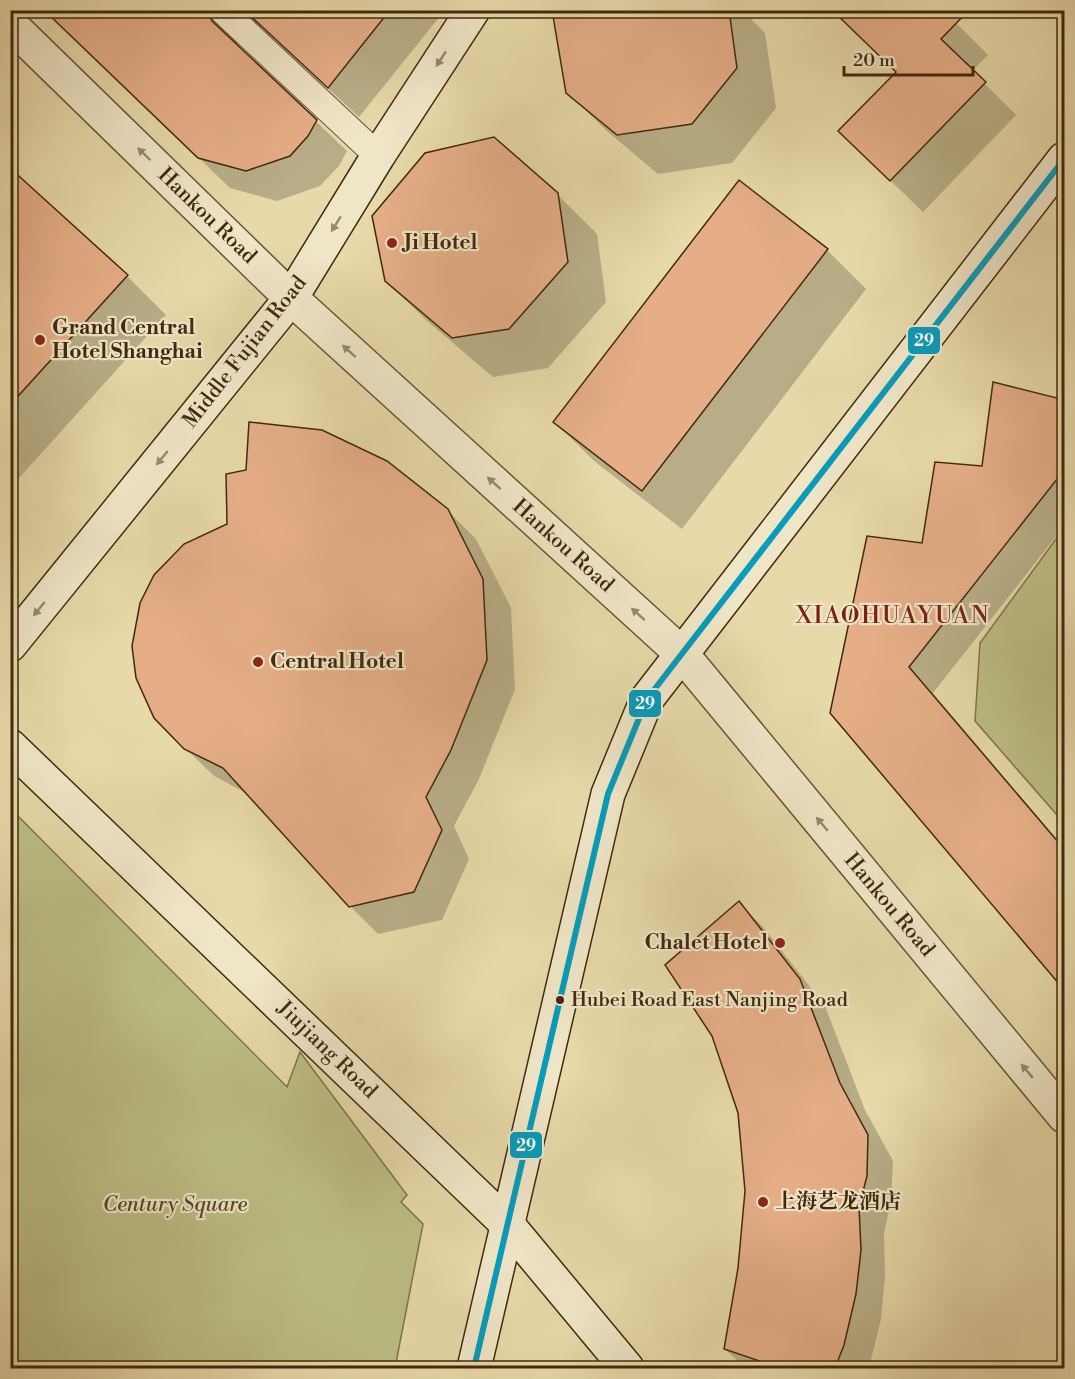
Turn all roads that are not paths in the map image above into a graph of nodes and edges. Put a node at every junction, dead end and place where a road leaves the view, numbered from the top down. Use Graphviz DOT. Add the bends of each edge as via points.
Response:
graph roads {
  1 [pos="222,10"];
  2 [pos="473,10"];
  3 [pos="10,24"];
  4 [pos="378,156"];
  5 [pos="1065,159"];
  6 [pos="291,298"];
  7 [pos="10,645"];
  8 [pos="681,653"];
  9 [pos="10,746"];
  10 [pos="1065,1116"];
  11 [pos="508,1225"];
  12 [pos="474,1368"];
  13 [pos="627,1368"];
  1 -- 4 [label="lane"];
  2 -- 4 [label="street, Middle Fujian Road, one-way"];
  6 -- 3 [label="street, Hankou Road, one-way"];
  4 -- 6 [label="street, Middle Fujian Road, one-way"];
  5 -- 8 [label="street"];
  6 -- 7 [label="street, Middle Fujian Road, one-way"];
  8 -- 6 [label="street, Hankou Road, one-way"];
  10 -- 8 [label="street, Hankou Road, one-way"];
  8 -- 11 [label="street" via="647,699 608,794"];
  9 -- 11 [label="street, Jiujiang Road"];
  11 -- 12 [label="street"];
  11 -- 13 [label="street, Jiujiang Road"];
}
